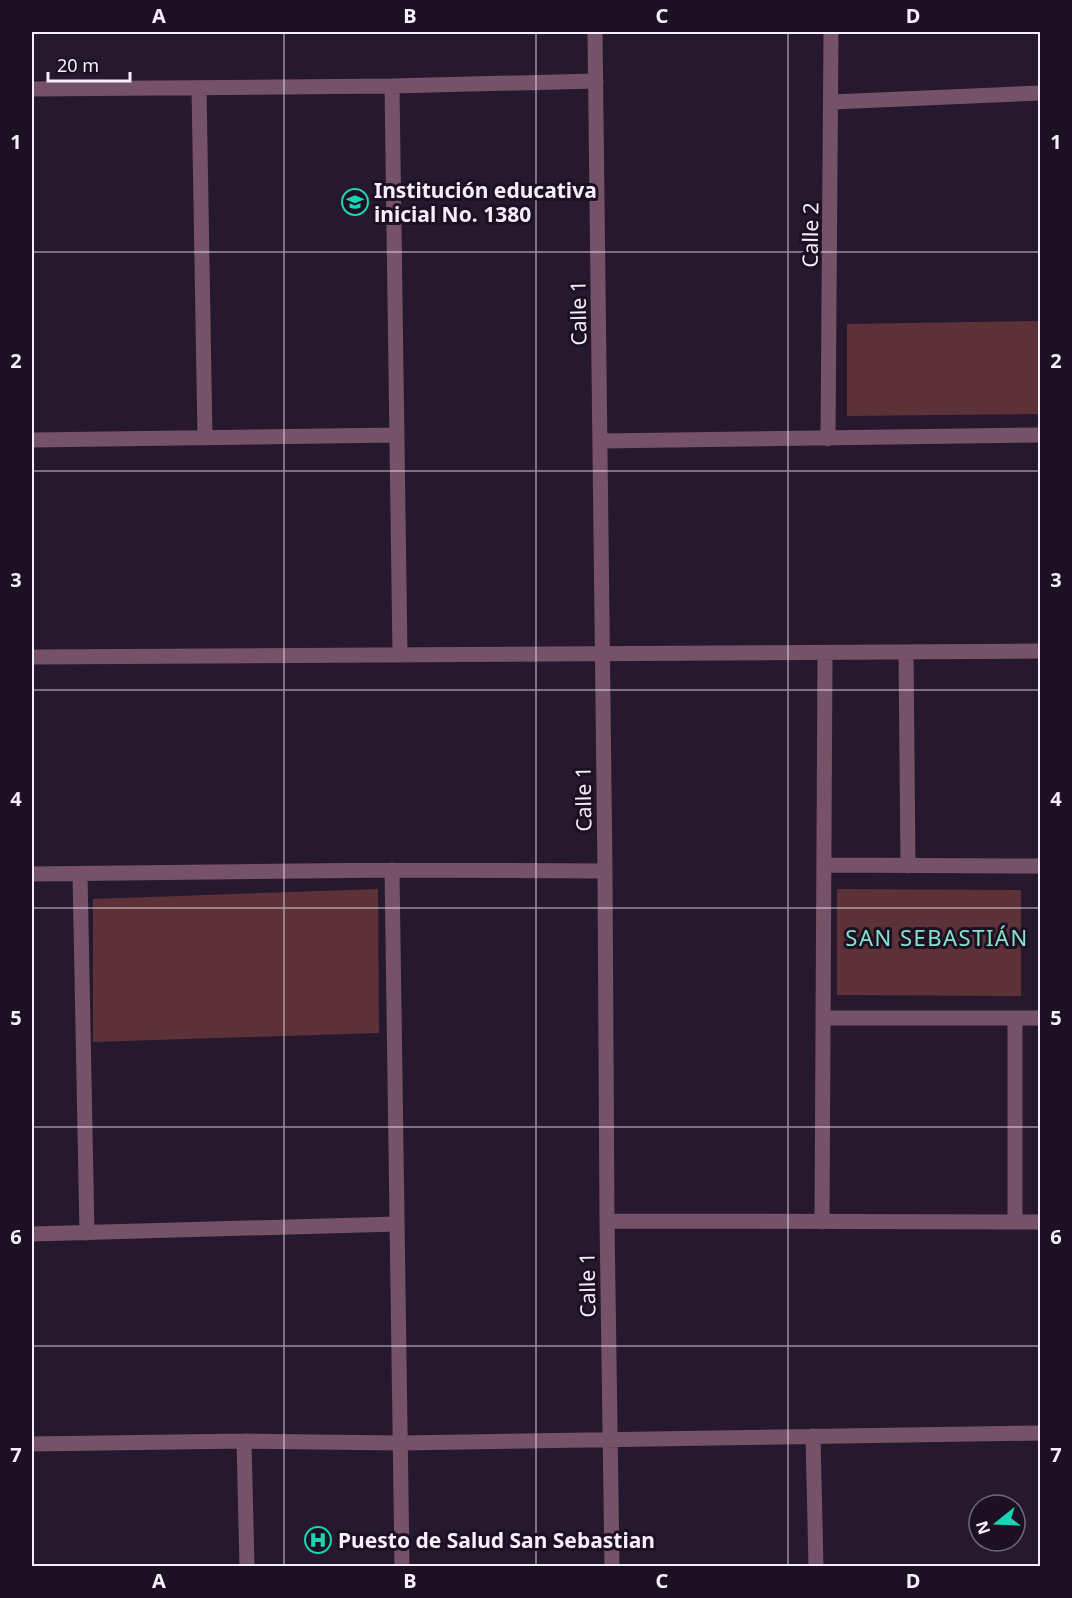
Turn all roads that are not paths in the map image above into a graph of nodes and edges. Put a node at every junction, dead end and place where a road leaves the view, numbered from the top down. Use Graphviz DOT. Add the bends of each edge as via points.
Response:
graph roads {
  1 [pos="595,32"];
  2 [pos="831,32"];
  3 [pos="596,81"];
  4 [pos="392,86"];
  5 [pos="199,88"];
  6 [pos="32,89"];
  7 [pos="1041,93"];
  8 [pos="832,102"];
  9 [pos="397,435"];
  10 [pos="1041,435"];
  11 [pos="205,438"];
  12 [pos="828,439"];
  13 [pos="32,440"];
  14 [pos="601,441"];
  15 [pos="1041,651"];
  16 [pos="602,652"];
  17 [pos="825,652"];
  18 [pos="906,652"];
  19 [pos="400,656"];
  20 [pos="32,657"];
  21 [pos="824,866"];
  22 [pos="908,866"];
  23 [pos="1041,866"];
  24 [pos="392,870"];
  25 [pos="605,871"];
  26 [pos="32,874"];
  27 [pos="80,874"];
  28 [pos="823,1017"];
  29 [pos="1015,1018"];
  30 [pos="1041,1018"];
  31 [pos="607,1221"];
  32 [pos="822,1222"];
  33 [pos="1015,1222"];
  34 [pos="1041,1222"];
  35 [pos="397,1224"];
  36 [pos="87,1233"];
  37 [pos="32,1234"];
  38 [pos="1041,1433"];
  39 [pos="813,1436"];
  40 [pos="611,1438"];
  41 [pos="244,1442"];
  42 [pos="401,1443"];
  43 [pos="32,1444"];
  44 [pos="247,1566"];
  45 [pos="402,1566"];
  46 [pos="612,1566"];
  47 [pos="816,1566"];
  1 -- 3 [label="street, Calle 1"];
  2 -- 8 [label="street, Calle 2"];
  3 -- 4 [label="street"];
  3 -- 14 [label="street, Calle 1"];
  4 -- 5 [label="street"];
  4 -- 9 [label="street"];
  5 -- 6 [label="street"];
  5 -- 11 [label="street"];
  7 -- 8 [label="street"];
  8 -- 12 [label="street, Calle 2"];
  9 -- 11 [label="street"];
  9 -- 19 [label="street"];
  10 -- 12 [label="street"];
  11 -- 13 [label="street"];
  12 -- 14 [label="street"];
  14 -- 16 [label="street, Calle 1"];
  15 -- 18 [label="street"];
  16 -- 17 [label="street"];
  16 -- 19 [label="street"];
  16 -- 25 [label="street, Calle 1"];
  17 -- 18 [label="street"];
  17 -- 21 [label="street"];
  18 -- 22 [label="street"];
  19 -- 20 [label="street"];
  21 -- 22 [label="street"];
  21 -- 28 [label="street"];
  22 -- 23 [label="street"];
  24 -- 25 [label="street"];
  24 -- 27 [label="street"];
  24 -- 35 [label="street"];
  25 -- 31 [label="street, Calle 1"];
  26 -- 27 [label="street"];
  27 -- 36 [label="street"];
  28 -- 29 [label="street"];
  28 -- 32 [label="street"];
  29 -- 30 [label="street"];
  29 -- 33 [label="street"];
  31 -- 32 [label="street"];
  31 -- 40 [label="street, Calle 1"];
  32 -- 33 [label="street"];
  33 -- 34 [label="street"];
  35 -- 36 [label="street"];
  35 -- 42 [label="street"];
  36 -- 37 [label="street"];
  38 -- 39 [label="street"];
  39 -- 40 [label="street"];
  39 -- 47 [label="street"];
  40 -- 42 [label="street"];
  40 -- 46 [label="street, Calle 1"];
  41 -- 42 [label="street"];
  41 -- 43 [label="street"];
  41 -- 44 [label="street"];
  42 -- 45 [label="street"];
}
